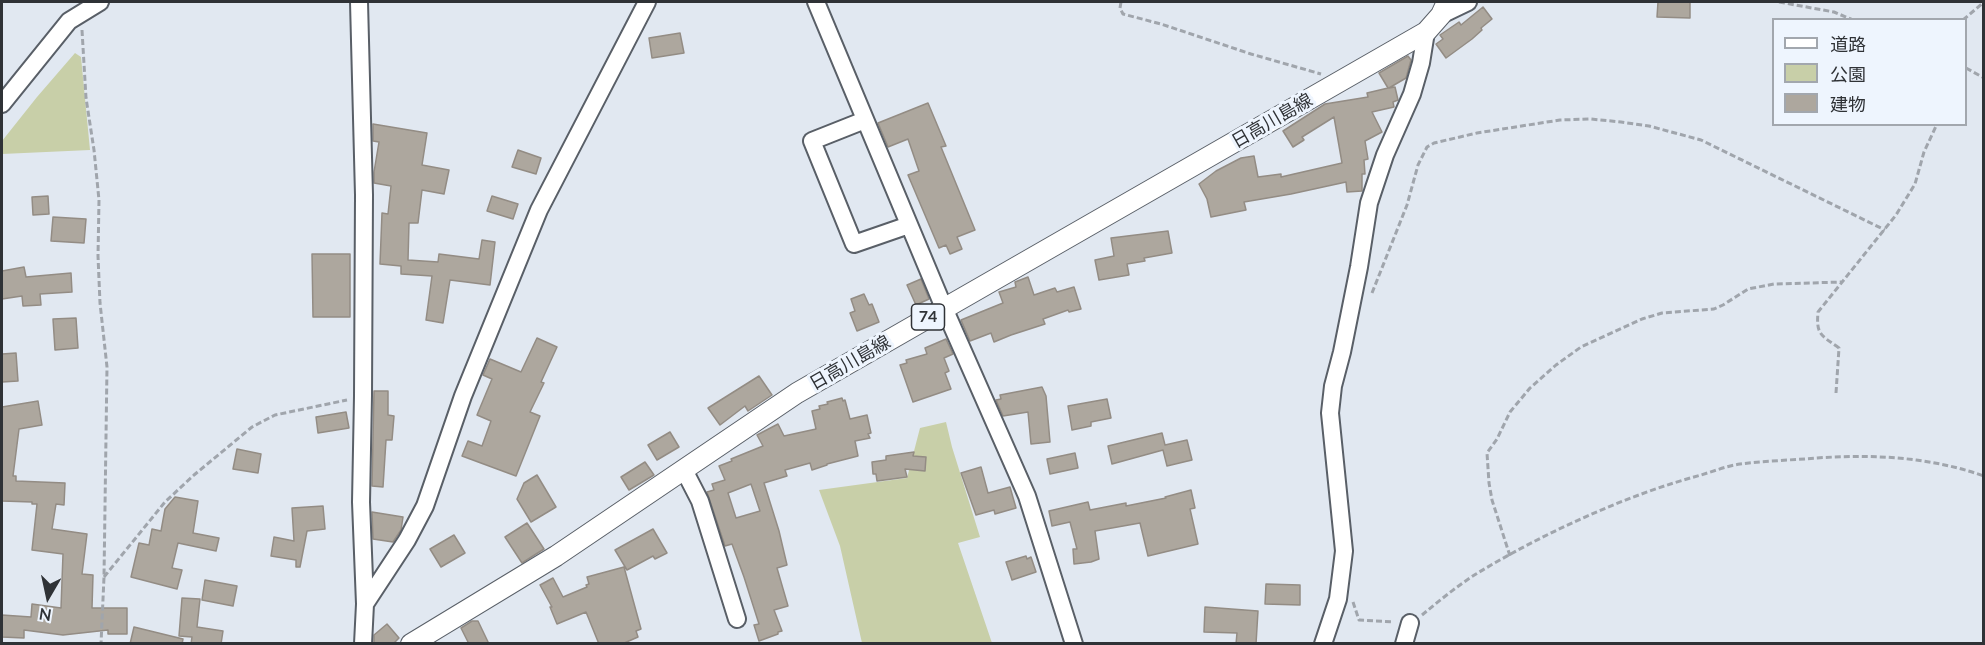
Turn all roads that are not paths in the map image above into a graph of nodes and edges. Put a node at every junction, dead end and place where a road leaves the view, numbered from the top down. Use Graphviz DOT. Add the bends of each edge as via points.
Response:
graph roads {
  1 [pos="100,2"];
  2 [pos="359,2"];
  3 [pos="647,2"];
  4 [pos="816,2"];
  5 [pos="1468,2"];
  6 [pos="1444,8"];
  7 [pos="1426,32"];
  8 [pos="2,104"];
  9 [pos="865,120"];
  10 [pos="909,225"];
  11 [pos="944,308"];
  12 [pos="684,470"];
  13 [pos="365,604"];
  14 [pos="737,619"];
  15 [pos="1410,623"];
  16 [pos="363,644"];
  17 [pos="411,644"];
  18 [pos="1074,644"];
  19 [pos="1323,644"];
  20 [pos="1404,644"];
  1 -- 8 [label="street" via="69,21"];
  2 -- 13 [label="street" via="364,195 361,502"];
  3 -- 13 [label="street" via="539,210 463,396 425,506"];
  4 -- 9 [label="street"];
  5 -- 6 [label="street"];
  6 -- 7 [label="main road, 日高川島線 / 74"];
  7 -- 11 [label="main road, 日高川島線 / 74"];
  7 -- 19 [label="street" via="1412,94 1385,155 1370,202 1333,386 1330,413 1344,551 1338,599"];
  9 -- 10 [label="street"];
  9 -- 10 [label="street" via="812,141 854,244"];
  10 -- 11 [label="street"];
  11 -- 12 [label="main road, 日高川島線 / 74" via="797,393"];
  11 -- 18 [label="street" via="1027,496"];
  12 -- 14 [label="street" via="700,501"];
  12 -- 17 [label="main road, 日高川島線 / 74" via="556,556"];
  13 -- 16 [label="street"];
  15 -- 20 [label="street"];
}
